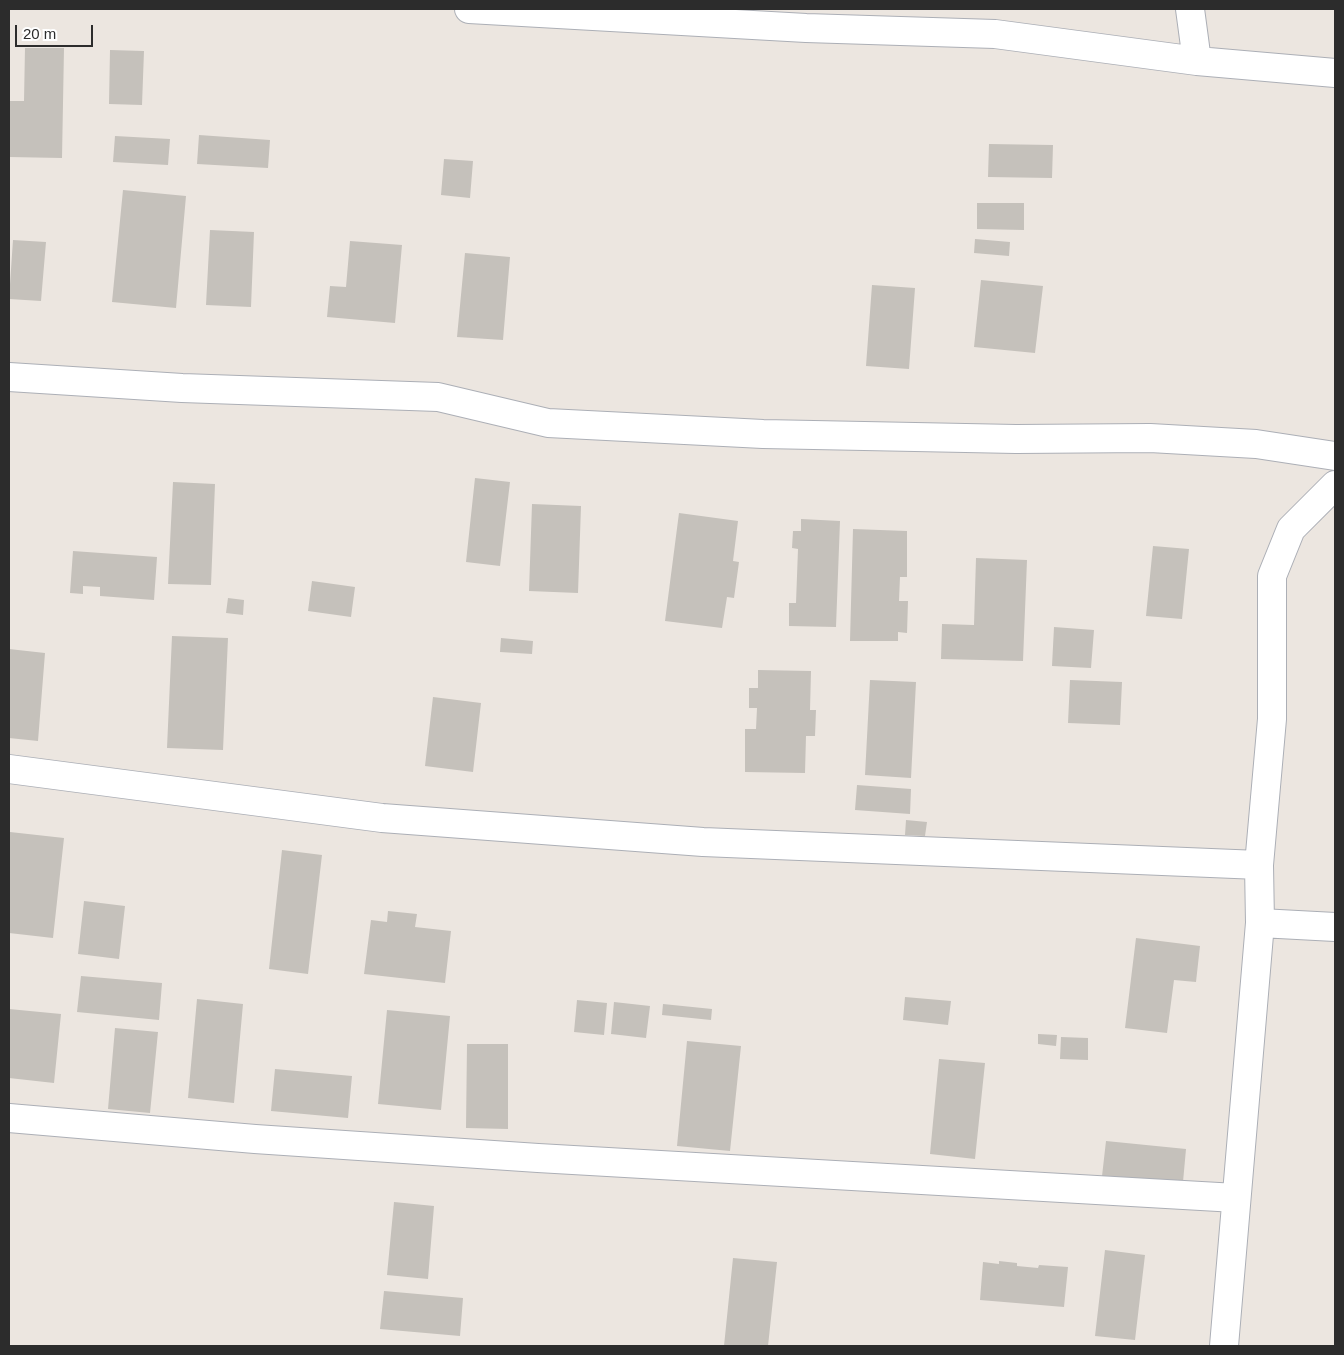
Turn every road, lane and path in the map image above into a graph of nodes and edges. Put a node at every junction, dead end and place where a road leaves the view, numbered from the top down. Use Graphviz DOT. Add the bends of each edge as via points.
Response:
graph roads {
  1 [pos="469,9"];
  2 [pos="1190,9"];
  3 [pos="508,10"];
  4 [pos="1197,61"];
  5 [pos="1335,73"];
  6 [pos="9,377"];
  7 [pos="1335,456"];
  8 [pos="1335,485"];
  9 [pos="9,769"];
  10 [pos="1259,865"];
  11 [pos="1260,923"];
  12 [pos="1335,927"];
  13 [pos="9,1118"];
  14 [pos="1236,1198"];
  15 [pos="1224,1346"];
  1 -- 3 [label="street"];
  2 -- 4 [label="street"];
  3 -- 4 [label="street" via="806,28 995,34"];
  4 -- 5 [label="street"];
  6 -- 7 [label="street" via="182,388 438,397 548,423 772,434 1150,438 1256,444"];
  8 -- 10 [label="street" via="1291,529 1272,576 1272,719"];
  9 -- 10 [label="street" via="382,818 703,842"];
  10 -- 11 [label="street"];
  11 -- 12 [label="street"];
  11 -- 14 [label="street"];
  13 -- 14 [label="street" via="255,1140"];
  14 -- 15 [label="street"];
}
